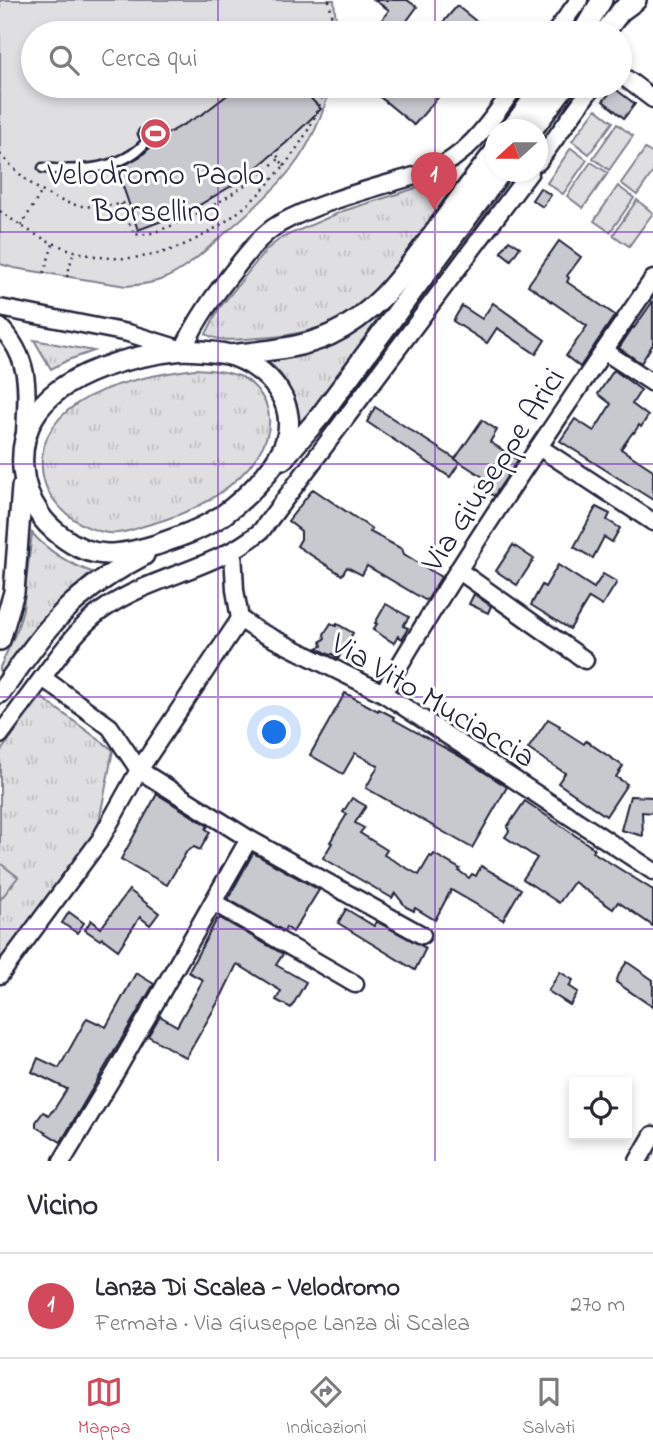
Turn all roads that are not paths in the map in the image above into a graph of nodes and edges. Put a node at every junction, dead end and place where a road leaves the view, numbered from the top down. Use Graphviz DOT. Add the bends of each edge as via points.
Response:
graph roads {
  1 [pos="579,0"];
  2 [pos="602,0"];
  3 [pos="636,0"];
  4 [pos="564,21"];
  5 [pos="589,21"];
  6 [pos="614,21"];
  7 [pos="632,83"];
  8 [pos="507,98"];
  9 [pos="536,98"];
  10 [pos="552,98"];
  11 [pos="584,98"];
  12 [pos="653,99"];
  13 [pos="499,108"];
  14 [pos="511,119"];
  15 [pos="524,119"];
  16 [pos="529,119"];
  17 [pos="143,133"];
  18 [pos="548,147"];
  19 [pos="485,164"];
  20 [pos="43,168"];
  21 [pos="494,182"];
  22 [pos="523,182"];
  23 [pos="653,278"];
  24 [pos="0,308"];
  25 [pos="0,327"];
  26 [pos="183,350"];
  27 [pos="604,351"];
  28 [pos="229,355"];
  29 [pos="653,383"];
  30 [pos="25,440"];
  31 [pos="539,447"];
  32 [pos="23,475"];
  33 [pos="252,490"];
  34 [pos="653,522"];
  35 [pos="179,537"];
  36 [pos="233,551"];
  37 [pos="458,570"];
  38 [pos="240,619"];
  39 [pos="0,640"];
  40 [pos="585,660"];
  41 [pos="43,677"];
  42 [pos="0,693"];
  43 [pos="383,693"];
  44 [pos="0,735"];
  45 [pos="139,770"];
  46 [pos="249,839"];
  47 [pos="653,871"];
  48 [pos="213,902"];
  49 [pos="422,935"];
  50 [pos="0,975"];
  51 [pos="355,984"];
  52 [pos="653,1135"];
  53 [pos="62,1161"];
  54 [pos="638,1161"];
  1 -- 4 [label="street"];
  2 -- 5 [label="street"];
  3 -- 6 [label="street"];
  7 -- 12 [label="street"];
  8 -- 13 [label="street"];
  9 -- 15 [label="street"];
  10 -- 16 [label="street"];
  11 -- 18 [label="street"];
  13 -- 14 [label="street"];
  13 -- 26 [label="street" via="469,146 449,162 311,209 267,232 214,296"];
  17 -- 20 [label="lane" via="146,141 138,152 110,163 81,170"];
  19 -- 28 [label="street" via="404,274 362,317 309,343"];
  21 -- 33 [label="street" via="321,415"];
  22 -- 36 [label="street" via="271,519"];
  23 -- 27 [label="street, Via Giuseppe Arici"];
  24 -- 26 [label="street" via="128,333"];
  25 -- 30 [label="street" via="15,345 25,372"];
  26 -- 28 [label="street"];
  26 -- 30 [label="street" via="118,363 64,386 36,414"];
  27 -- 29 [label="street"];
  27 -- 31 [label="street, Via Giuseppe Arici"];
  28 -- 33 [label="street" via="268,376 281,395 287,418 282,449"];
  30 -- 32 [label="street"];
  31 -- 34 [label="street"];
  31 -- 37 [label="street, Via Giuseppe Arici"];
  32 -- 35 [label="street" via="41,517 84,550 122,554"];
  32 -- 39 [label="street" via="14,592"];
  33 -- 35 [label="street" via="221,516"];
  35 -- 42 [label="street" via="110,574 78,598"];
  36 -- 38 [label="street"];
  36 -- 41 [label="street" via="105,608 78,632"];
  37 -- 40 [label="street"];
  37 -- 43 [label="street, Via Giuseppe Arici"];
  38 -- 43 [label="street, Via Vito Muciaccia"];
  38 -- 45 [label="street"];
  41 -- 44 [label="street"];
  41 -- 45 [label="street" via="110,727"];
  43 -- 47 [label="street, Via Vito Muciaccia"];
  45 -- 46 [label="street"];
  45 -- 50 [label="street" via="100,840"];
  46 -- 48 [label="street"];
  46 -- 49 [label="street"];
  48 -- 51 [label="street"];
  48 -- 53 [label="street"];
  52 -- 54 [label="street"];
}
